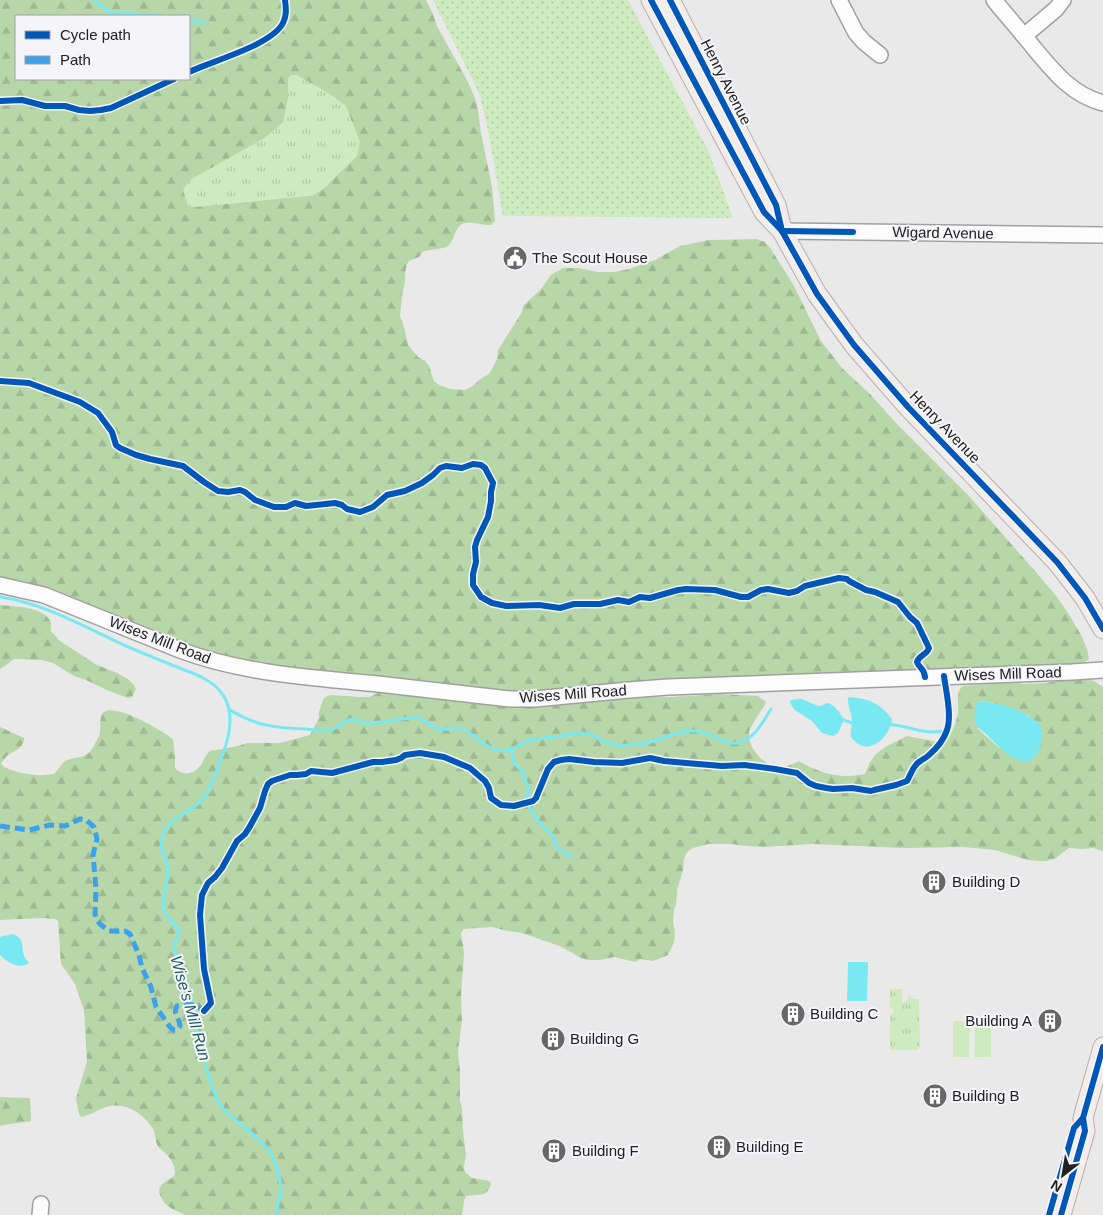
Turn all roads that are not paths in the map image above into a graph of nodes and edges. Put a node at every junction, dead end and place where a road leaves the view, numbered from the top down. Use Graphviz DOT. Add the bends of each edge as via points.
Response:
graph roads {
  1 [pos="651,0"];
  2 [pos="670,0"];
  3 [pos="839,0"];
  4 [pos="994,0"];
  5 [pos="1063,0"];
  6 [pos="1024,36"];
  7 [pos="880,55"];
  8 [pos="1103,103"];
  9 [pos="782,231"];
  10 [pos="1103,235"];
  11 [pos="0,584"];
  12 [pos="1103,628"];
  13 [pos="1103,670"];
  14 [pos="1103,1047"];
  15 [pos="1083,1118"];
  16 [pos="1049,1215"];
  17 [pos="1061,1215"];
  1 -- 9 [label="main road, Henry Avenue" via="764,212"];
  2 -- 9 [label="main road, Henry Avenue" via="776,205"];
  3 -- 7 [label="street" via="856,33"];
  4 -- 6 [label="street"];
  5 -- 6 [label="street"];
  6 -- 8 [label="street" via="1069,87"];
  9 -- 10 [label="street, Wigard Avenue"];
  9 -- 12 [label="main road, Henry Avenue" via="817,294 854,345 908,407 1057,562"];
  11 -- 13 [label="street, Wises Mill Road" via="44,595 206,659 315,678 510,699 668,687"];
  14 -- 15 [label="main road"];
  15 -- 16 [label="main road" via="1074,1128"];
  15 -- 17 [label="main road" via="1085,1131"];
}
